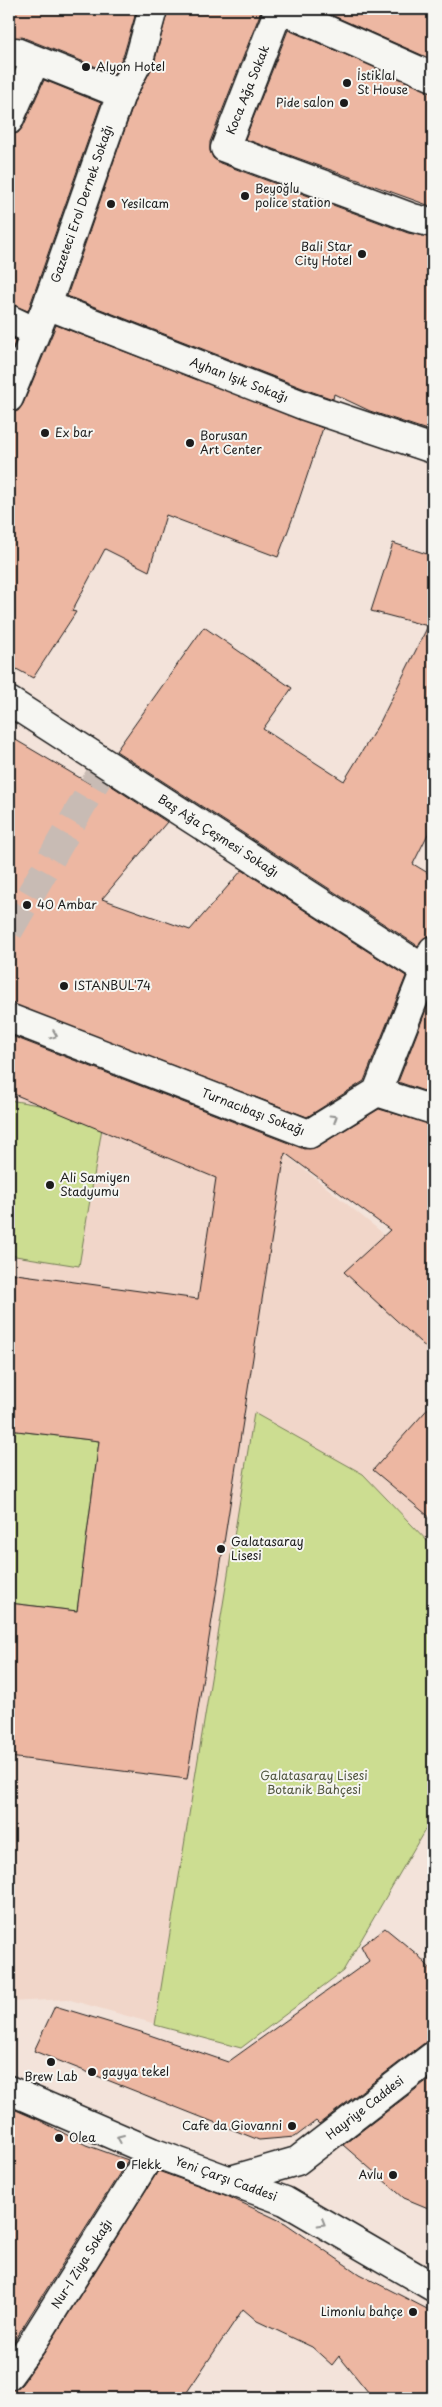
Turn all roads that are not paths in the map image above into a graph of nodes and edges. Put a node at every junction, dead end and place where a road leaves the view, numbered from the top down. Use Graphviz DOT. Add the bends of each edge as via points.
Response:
graph roads {
  1 [pos="154,9"];
  2 [pos="279,9"];
  3 [pos="433,76"];
  4 [pos="121,94"];
  5 [pos="9,120"];
  6 [pos="433,223"];
  7 [pos="47,305"];
  8 [pos="9,319"];
  9 [pos="34,332"];
  10 [pos="9,398"];
  11 [pos="433,449"];
  12 [pos="9,701"];
  13 [pos="430,961"];
  14 [pos="9,1018"];
  15 [pos="377,1092"];
  16 [pos="433,1110"];
  17 [pos="433,2056"];
  18 [pos="9,2090"];
  19 [pos="152,2152"];
  20 [pos="298,2161"];
  21 [pos="231,2180"];
  22 [pos="285,2201"];
  23 [pos="433,2287"];
  24 [pos="9,2374"];
  1 -- 4 [label="street, Gazeteci Erol Dernek Sokağı" via="139,60"];
  2 -- 3 [label="street"];
  2 -- 6 [label="street, Koca Ağa Sokak" via="225,148"];
  4 -- 5 [label="street" via="25,56"];
  4 -- 7 [label="street, Gazeteci Erol Dernek Sokağı"];
  7 -- 9 [label="street, Gazeteci Erol Dernek Sokağı"];
  7 -- 11 [label="street, Ayhan Işık Sokağı" via="305,406"];
  8 -- 9 [label="street"];
  9 -- 10 [label="street, Gazeteci Erol Dernek Sokağı"];
  12 -- 13 [label="street, Baş Ağa Çeşmesi Sokağı"];
  13 -- 15 [label="street"];
  14 -- 15 [label="street, Turnacıbaşı Sokağı, one-way" via="309,1134"];
  15 -- 16 [label="street"];
  17 -- 20 [label="street, Hayriye Caddesi"];
  19 -- 18 [label="street, Yeni Çarşı Caddesi, one-way"];
  19 -- 21 [label="street, Yeni Çarşı Caddesi"];
  19 -- 24 [label="street, Nur-I Ziya Sokağı" via="31,2345"];
  20 -- 21 [label="street, Hayriye Caddesi"];
  20 -- 22 [label="street"];
  21 -- 22 [label="street, Yeni Çarşı Caddesi"];
  22 -- 23 [label="street, Yeni Çarşı Caddesi, one-way"];
}
